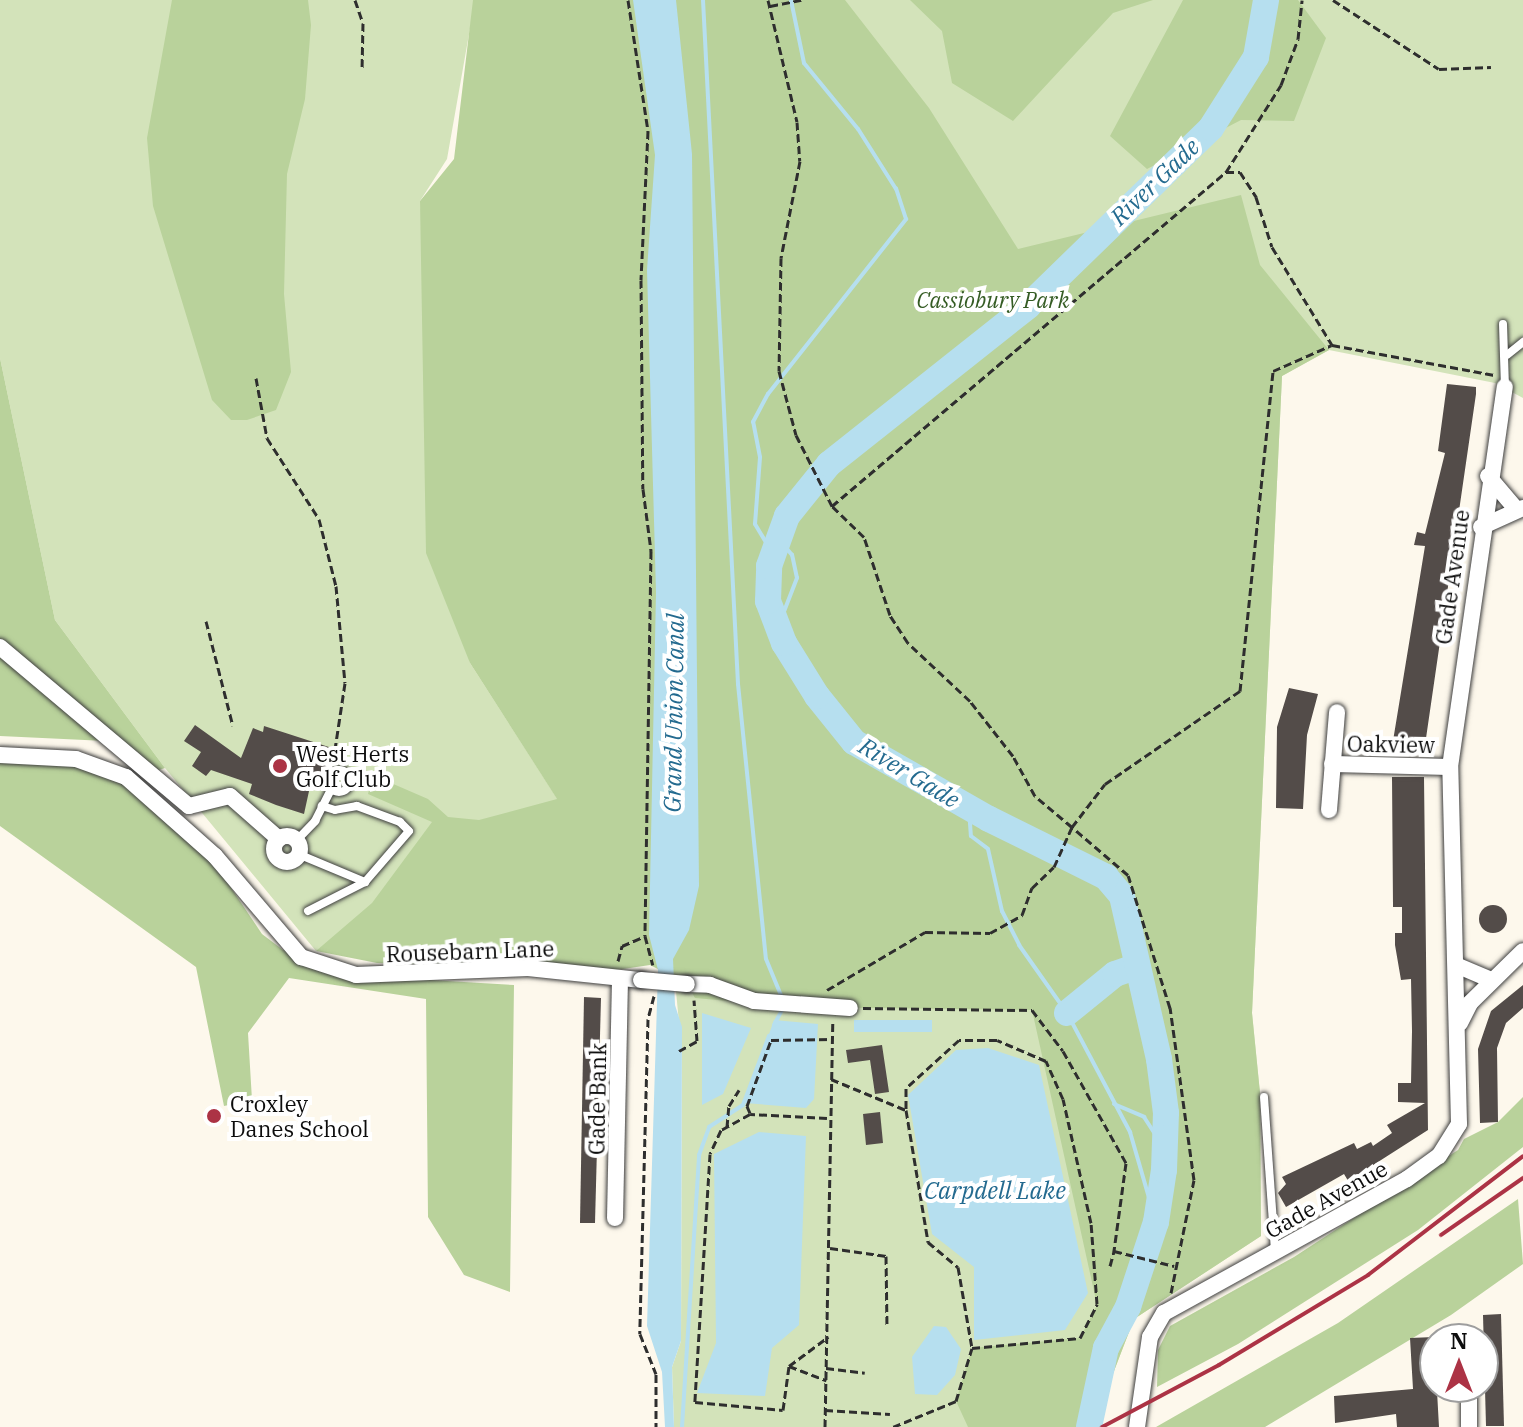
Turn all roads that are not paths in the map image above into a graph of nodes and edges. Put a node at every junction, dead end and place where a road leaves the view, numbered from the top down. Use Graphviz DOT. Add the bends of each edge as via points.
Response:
graph roads {
  1 [pos="1503,324"];
  2 [pos="1523,342"];
  3 [pos="1507,355"];
  4 [pos="1505,382"];
  5 [pos="1488,476"];
  6 [pos="1519,508"];
  7 [pos="1481,527"];
  8 [pos="0,647"];
  9 [pos="1337,712"];
  10 [pos="0,755"];
  11 [pos="1332,764"];
  12 [pos="1450,767"];
  13 [pos="331,789"];
  14 [pos="322,806"];
  15 [pos="1329,810"];
  16 [pos="297,847"];
  17 [pos="365,882"];
  18 [pos="308,911"];
  19 [pos="1523,951"];
  20 [pos="1456,965"];
  21 [pos="617,979"];
  22 [pos="1491,980"];
  23 [pos="842,1008"];
  24 [pos="1457,1027"];
  25 [pos="1264,1097"];
  26 [pos="615,1218"];
  27 [pos="1275,1253"];
  28 [pos="1469,1403"];
  29 [pos="1137,1427"];
  30 [pos="1469,1427"];
  1 -- 3 [label="lane"];
  2 -- 3 [label="lane"];
  3 -- 4 [label="lane"];
  4 -- 5 [label="street, Gade Avenue"];
  5 -- 6 [label="street"];
  5 -- 7 [label="street, Gade Avenue"];
  6 -- 7 [label="street"];
  7 -- 12 [label="street, Gade Avenue"];
  8 -- 16 [label="street" via="189,806 230,796 279,839 274,846 278,858 289,861"];
  9 -- 11 [label="street, Oakview"];
  10 -- 21 [label="street, Rousebarn Lane" via="76,759 126,777 215,856 301,957 356,975 528,968"];
  11 -- 12 [label="street, Oakview"];
  11 -- 15 [label="street, Oakview"];
  12 -- 20 [label="street, Gade Avenue"];
  13 -- 14 [label="lane"];
  14 -- 16 [label="lane"];
  14 -- 17 [label="lane" via="357,806 400,822 409,831"];
  16 -- 17 [label="lane"];
  17 -- 18 [label="lane"];
  19 -- 22 [label="street"];
  20 -- 22 [label="street"];
  20 -- 24 [label="street, Gade Avenue"];
  21 -- 23 [label="street, Rousebarn Lane, bridge" via="692,984 794,1007"];
  21 -- 26 [label="street, Gade Bank"];
  22 -- 24 [label="street"];
  24 -- 27 [label="street, Gade Avenue" via="1459,1124 1439,1156"];
  25 -- 27 [label="lane"];
  27 -- 29 [label="street, Gade Avenue" via="1159,1318 1150,1337"];
  28 -- 30 [label="street"];
}
